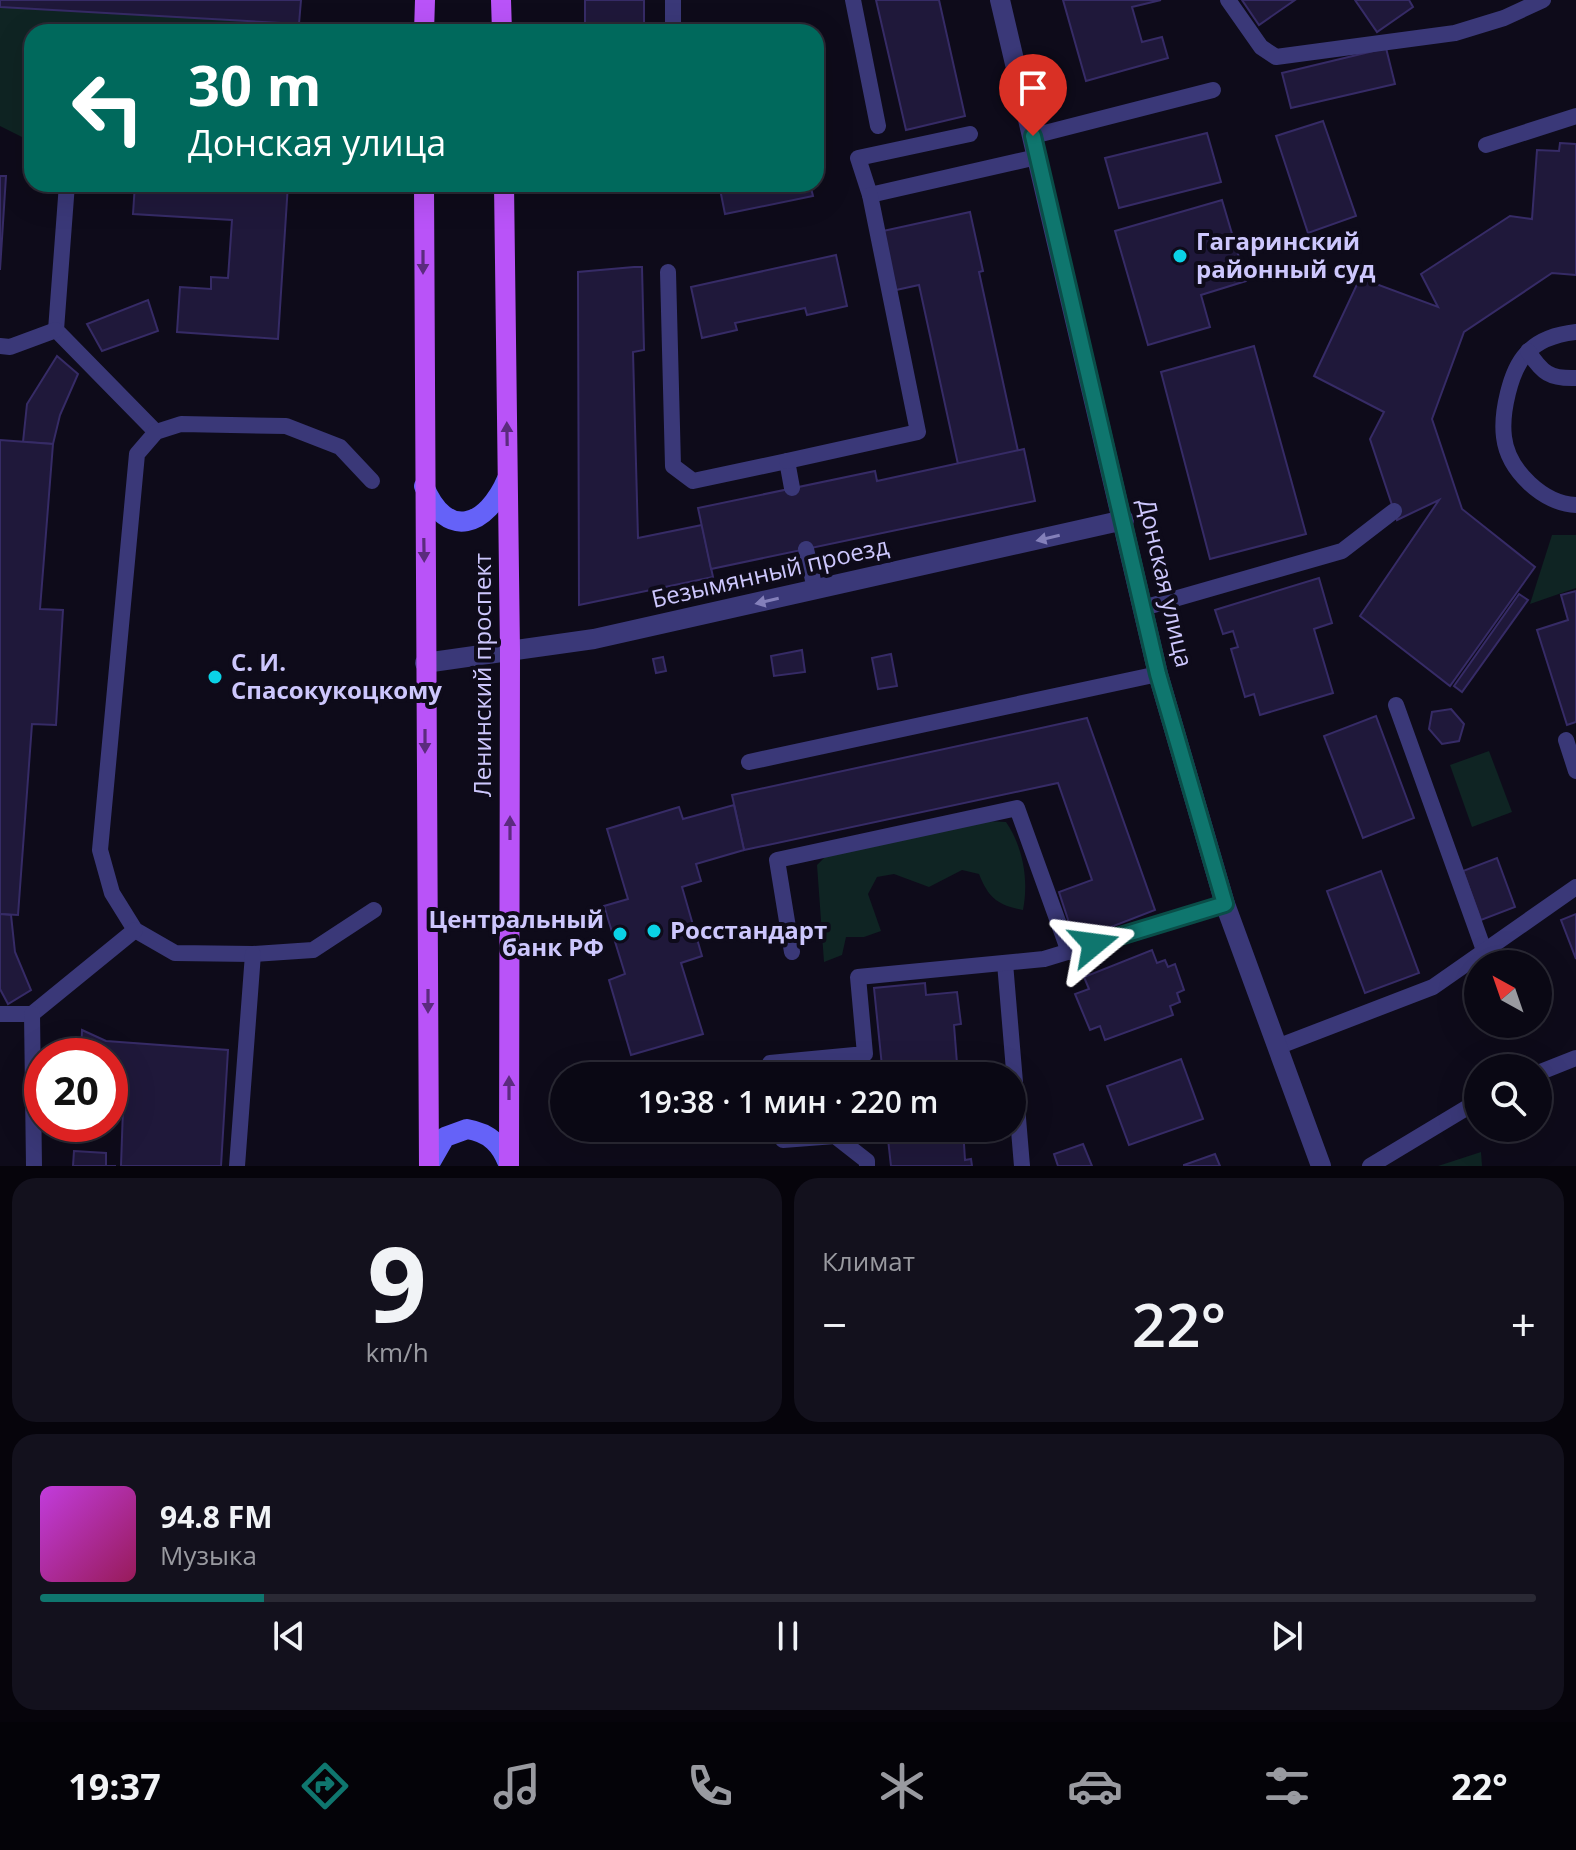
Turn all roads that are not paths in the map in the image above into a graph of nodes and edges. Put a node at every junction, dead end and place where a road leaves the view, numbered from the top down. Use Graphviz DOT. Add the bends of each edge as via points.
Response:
graph roads {
  1 [pos="425,0"];
  2 [pos="501,0"];
  3 [pos="673,0"];
  4 [pos="853,0"];
  5 [pos="1000,0"];
  6 [pos="1228,0"];
  7 [pos="1543,0"];
  8 [pos="424,24"];
  9 [pos="502,24"];
  10 [pos="673,24"];
  11 [pos="1213,90"];
  12 [pos="1576,116"];
  13 [pos="878,126"];
  14 [pos="970,134"];
  15 [pos="1033,136"];
  16 [pos="1486,145"];
  17 [pos="1037,157"];
  18 [pos="66,192"];
  19 [pos="424,192"];
  20 [pos="504,192"];
  21 [pos="870,195"];
  22 [pos="668,272"];
  23 [pos="56,330"];
  24 [pos="1576,332"];
  25 [pos="0,346"];
  26 [pos="1528,351"];
  27 [pos="1576,378"];
  28 [pos="156,432"];
  29 [pos="787,461"];
  30 [pos="507,479"];
  31 [pos="372,481"];
  32 [pos="423,482"];
  33 [pos="792,488"];
  34 [pos="1576,505"];
  35 [pos="1394,511"];
  36 [pos="1124,520"];
  37 [pos="806,549"];
  38 [pos="815,589"];
  39 [pos="1143,608"];
  40 [pos="510,652"];
  41 [pos="425,663"];
  42 [pos="1158,674"];
  43 [pos="1396,705"];
  44 [pos="1566,740"];
  45 [pos="749,762"];
  46 [pos="1576,771"];
  47 [pos="1576,887"];
  48 [pos="1225,904"];
  49 [pos="374,910"];
  50 [pos="135,930"];
  51 [pos="1484,950"];
  52 [pos="1489,950"];
  53 [pos="792,952"];
  54 [pos="1069,952"];
  55 [pos="253,954"];
  56 [pos="1005,963"];
  57 [pos="1464,967"];
  58 [pos="0,1014"];
  59 [pos="32,1014"];
  60 [pos="1277,1047"];
  61 [pos="1576,1058"];
  62 [pos="781,1062"];
  63 [pos="1552,1067"];
  64 [pos="1464,1109"];
  65 [pos="843,1142"];
  66 [pos="429,1165"];
  67 [pos="34,1166"];
  68 [pos="237,1166"];
  69 [pos="509,1166"];
  70 [pos="867,1166"];
  71 [pos="1022,1166"];
  72 [pos="1321,1166"];
  73 [pos="1370,1166"];
  1 -- 8 [label="main road"];
  2 -- 9 [label="main road"];
  3 -- 10 [label="lane"];
  4 -- 13 [label="lane"];
  5 -- 15 [label="street, Донская улица"];
  6 -- 7 [label="lane" via="1261,47 1276,57 1455,33"];
  11 -- 15 [label="lane"];
  12 -- 16 [label="lane"];
  14 -- 21 [label="lane" via="858,158"];
  15 -- 17 [label="street, Донская улица"];
  17 -- 21 [label="lane"];
  17 -- 36 [label="street, Донская улица"];
  18 -- 23 [label="lane"];
  19 -- 32 [label="main road, one-way"];
  30 -- 20 [label="main road, Ленинский проспект, one-way"];
  21 -- 29 [label="lane" via="918,432"];
  22 -- 29 [label="lane" via="673,466 693,481"];
  23 -- 25 [label="lane"];
  23 -- 28 [label="lane"];
  24 -- 26 [label="lane" via="1549,338"];
  26 -- 27 [label="lane" via="1540,370 1554,379"];
  26 -- 34 [label="lane" via="1517,366 1504,438 1530,485 1561,504"];
  28 -- 31 [label="lane" via="181,424 286,426 340,447"];
  28 -- 50 [label="lane" via="137,454 100,850 112,893"];
  29 -- 33 [label="lane"];
  30 -- 32 [label="street" via="489,511 471,522 440,515"];
  30 -- 40 [label="main road, Ленинский проспект"];
  32 -- 41 [label="main road, one-way"];
  35 -- 39 [label="lane" via="1342,551"];
  36 -- 38 [label="street, Безымянный проезд, one-way"];
  36 -- 39 [label="street, Донская улица"];
  37 -- 38 [label="lane"];
  38 -- 40 [label="street, Безымянный проезд, one-way" via="594,639"];
  39 -- 42 [label="street, Донская улица"];
  40 -- 41 [label="street, Безымянный проезд"];
  69 -- 40 [label="main road, Ленинский проспект, one-way"];
  41 -- 66 [label="main road, one-way"];
  42 -- 45 [label="lane"];
  42 -- 48 [label="street, Донская улица"];
  43 -- 51 [label="lane"];
  44 -- 46 [label="lane"];
  47 -- 52 [label="lane"];
  48 -- 54 [label="lane"];
  48 -- 60 [label="street, Донская улица"];
  49 -- 55 [label="lane" via="313,950"];
  50 -- 55 [label="lane" via="175,953"];
  50 -- 59 [label="lane"];
  53 -- 54 [label="lane" via="777,860 1017,808"];
  54 -- 56 [label="lane"];
  55 -- 68 [label="lane"];
  56 -- 62 [label="lane" via="858,977 865,1054"];
  56 -- 71 [label="lane"];
  57 -- 60 [label="lane" via="1433,987"];
  58 -- 59 [label="lane"];
  59 -- 67 [label="lane"];
  60 -- 72 [label="street, Донская улица"];
  61 -- 63 [label="lane"];
  64 -- 73 [label="lane"];
  65 -- 70 [label="lane"];
  66 -- 69 [label="street" via="445,1137 467,1129 493,1138"];
}
